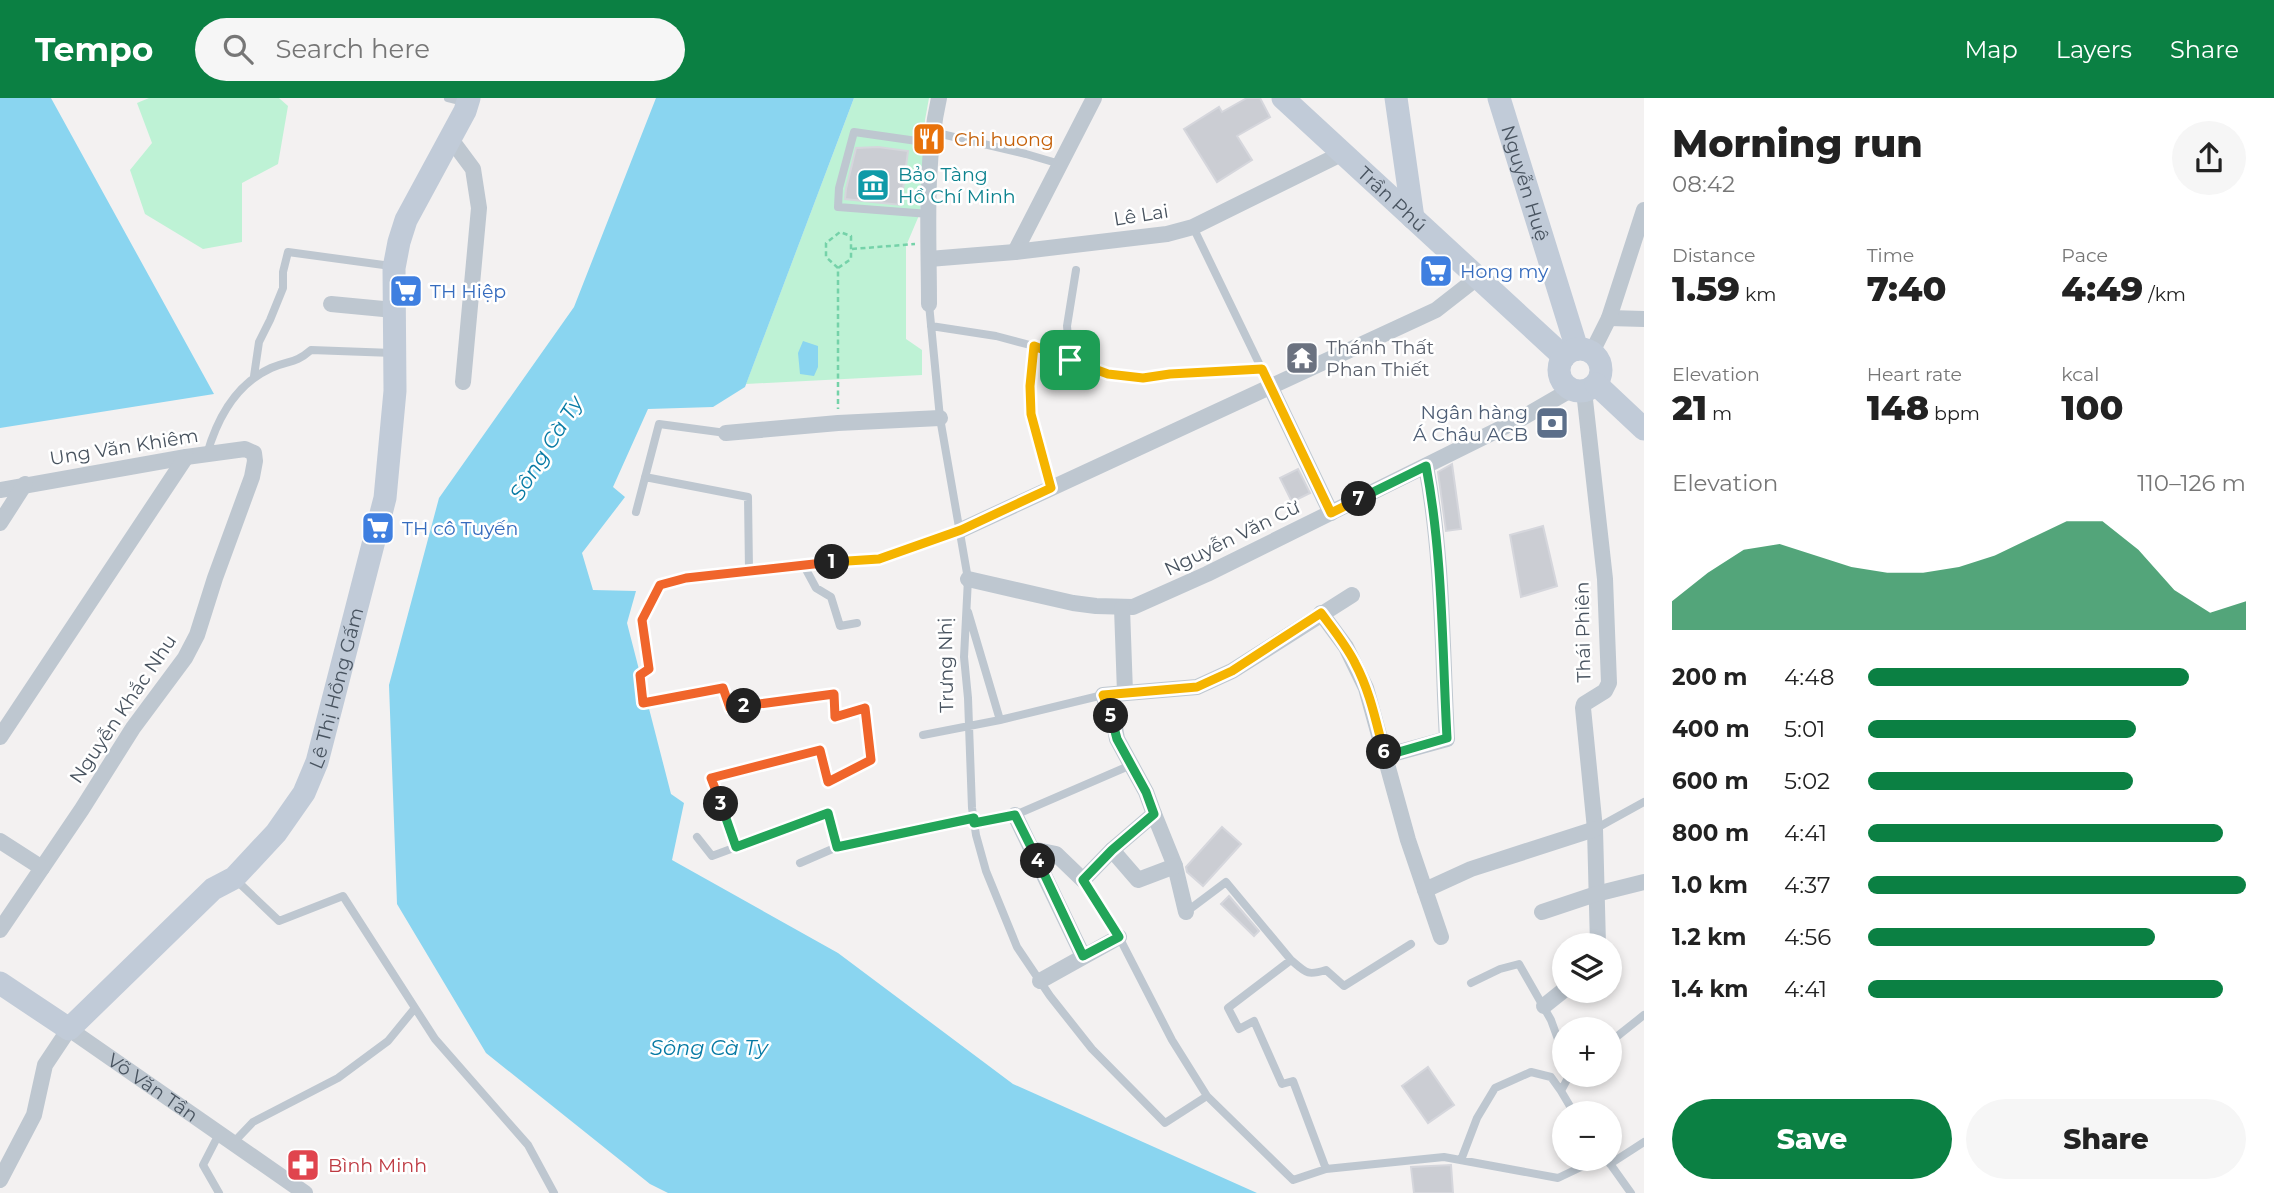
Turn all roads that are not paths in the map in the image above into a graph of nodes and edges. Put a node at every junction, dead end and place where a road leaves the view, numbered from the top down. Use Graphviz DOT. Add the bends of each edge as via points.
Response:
graph roads {
  1 [pos="939,98"];
  2 [pos="1094,98"];
  3 [pos="1283,98"];
  4 [pos="1396,98"];
  5 [pos="1499,98"];
  6 [pos="461,100"];
  7 [pos="932,137"];
  8 [pos="450,138"];
  9 [pos="1343,153"];
  10 [pos="1060,164"];
  11 [pos="1644,209"];
  12 [pos="929,214"];
  13 [pos="1413,218"];
  14 [pos="1193,227"];
  15 [pos="1015,252"];
  16 [pos="929,259"];
  17 [pos="394,267"];
  18 [pos="1076,270"];
  19 [pos="1477,278"];
  20 [pos="331,304"];
  21 [pos="929,304"];
  22 [pos="394,310"];
  23 [pos="1608,318"];
  24 [pos="1644,319"];
  25 [pos="931,326"];
  26 [pos="1034,346"];
  27 [pos="395,353"];
  28 [pos="1578,353"];
  29 [pos="1070,360"];
  30 [pos="1262,369"];
  31 [pos="254,376"];
  32 [pos="463,382"];
  33 [pos="1270,386"];
  34 [pos="1584,388"];
  35 [pos="940,418"];
  36 [pos="1644,429"];
  37 [pos="726,433"];
  38 [pos="254,453"];
  39 [pos="206,454"];
  40 [pos="186,457"];
  41 [pos="1426,466"];
  42 [pos="645,477"];
  43 [pos="25,484"];
  44 [pos="1051,488"];
  45 [pos="0,490"];
  46 [pos="636,512"];
  47 [pos="1331,513"];
  48 [pos="0,523"];
  49 [pos="961,530"];
  50 [pos="803,564"];
  51 [pos="749,570"];
  52 [pos="968,579"];
  53 [pos="1352,594"];
  54 [pos="967,606"];
  55 [pos="1122,608"];
  56 [pos="1321,613"];
  57 [pos="858,623"];
  58 [pos="1125,693"];
  59 [pos="1103,695"];
  60 [pos="1000,720"];
  61 [pos="968,726"];
  62 [pos="923,735"];
  63 [pos="0,737"];
  64 [pos="1385,756"];
  65 [pos="1131,765"];
  66 [pos="1644,802"];
  67 [pos="1154,814"];
  68 [pos="1015,815"];
  69 [pos="974,821"];
  70 [pos="1595,829"];
  71 [pos="697,837"];
  72 [pos="0,841"];
  73 [pos="736,847"];
  74 [pos="837,847"];
  75 [pos="1032,849"];
  76 [pos="1112,850"];
  77 [pos="800,863"];
  78 [pos="1175,866"];
  79 [pos="42,868"];
  80 [pos="234,878"];
  81 [pos="1083,880"];
  82 [pos="1644,882"];
  83 [pos="1425,890"];
  84 [pos="1596,894"];
  85 [pos="1186,912"];
  86 [pos="1542,912"];
  87 [pos="0,930"];
  88 [pos="1598,933"];
  89 [pos="1119,937"];
  90 [pos="1441,937"];
  91 [pos="1411,944"];
  92 [pos="1083,956"];
  93 [pos="1291,960"];
  94 [pos="1040,981"];
  95 [pos="1471,983"];
  96 [pos="2,987"];
  97 [pos="1552,1000"];
  98 [pos="1544,1006"];
  99 [pos="415,1008"];
  100 [pos="1644,1015"];
  101 [pos="1552,1026"];
  102 [pos="69,1029"];
  103 [pos="1622,1032"];
  104 [pos="1563,1087"];
  105 [pos="1561,1091"];
  106 [pos="1207,1096"];
  107 [pos="1567,1101"];
  108 [pos="219,1133"];
  109 [pos="1644,1142"];
  110 [pos="233,1143"];
  111 [pos="1622,1154"];
  112 [pos="1461,1160"];
  113 [pos="1326,1169"];
  114 [pos="1573,1171"];
  115 [pos="1615,1171"];
  116 [pos="0,1180"];
  117 [pos="219,1193"];
  118 [pos="304,1193"];
  119 [pos="554,1193"];
  120 [pos="1631,1193"];
  1 -- 7 [label="street, Trưng Nhị"];
  2 -- 10 [label="street"];
  3 -- 9 [label="street, Trần Phú"];
  4 -- 13 [label="street"];
  5 -- 28 [label="street, Nguyễn Huệ"];
  6 -- 8 [label="street, Lê Thị Hồng Gấm"];
  7 -- 10 [label="lane" via="1026,153"];
  7 -- 12 [label="street, Trưng Nhị"];
  7 -- 12 [label="lane" via="854,132 838,207"];
  8 -- 17 [label="street, Lê Thị Hồng Gấm" via="406,219"];
  8 -- 32 [label="street" via="473,169 479,208"];
  9 -- 13 [label="street, Trần Phú"];
  9 -- 14 [label="street, Lê Lai"];
  10 -- 15 [label="street"];
  11 -- 23 [label="street"];
  12 -- 16 [label="street, Trưng Nhị"];
  13 -- 19 [label="street, Trần Phú"];
  14 -- 15 [label="street, Lê Lai"];
  14 -- 30 [label="lane"];
  15 -- 16 [label="street, Lê Lai"];
  16 -- 21 [label="street, Trưng Nhị"];
  17 -- 22 [label="street, Lê Thị Hồng Gấm"];
  17 -- 31 [label="lane" via="288,252 283,288 259,342"];
  18 -- 29 [label="lane" via="1066,326"];
  19 -- 28 [label="street, Trần Phú"];
  19 -- 33 [label="street" via="1436,310"];
  20 -- 22 [label="street"];
  21 -- 25 [label="lane, Trưng Nhị"];
  22 -- 27 [label="street, Lê Thị Hồng Gấm"];
  23 -- 24 [label="street"];
  23 -- 28 [label="street"];
  25 -- 26 [label="lane"];
  25 -- 35 [label="lane, Trưng Nhị"];
  26 -- 29 [label="lane"];
  26 -- 44 [label="lane" via="1031,414"];
  27 -- 31 [label="lane" via="311,350 299,360"];
  27 -- 80 [label="street, Lê Thị Hồng Gấm" via="385,498 317,762 288,816"];
  28 -- 34 [label="street" via="1601,363 1600,378"];
  28 -- 34 [label="street" via="1561,362 1559,375 1566,386"];
  29 -- 30 [label="lane" via="1108,374 1143,378"];
  30 -- 33 [label="lane"];
  31 -- 39 [label="lane" via="220,417"];
  33 -- 44 [label="street"];
  33 -- 47 [label="street"];
  34 -- 36 [label="street"];
  34 -- 41 [label="street, Nguyễn Văn Cừ"];
  34 -- 70 [label="street, Thái Phiên" via="1605,579 1609,683 1583,708"];
  35 -- 37 [label="street"];
  35 -- 49 [label="lane, Trưng Nhị"];
  37 -- 42 [label="lane" via="659,424"];
  38 -- 39 [label="street, Ung Văn Khiêm" via="245,449"];
  38 -- 79 [label="street, Nguyễn Khắc Nhu" via="252,477 192,646"];
  39 -- 40 [label="street, Ung Văn Khiêm"];
  40 -- 43 [label="street, Ung Văn Khiêm"];
  40 -- 63 [label="street"];
  41 -- 47 [label="street, Nguyễn Văn Cừ"];
  41 -- 64 [label="street" via="1443,609 1447,738"];
  42 -- 46 [label="lane"];
  42 -- 51 [label="lane" via="748,497"];
  43 -- 45 [label="street, Ung Văn Khiêm"];
  43 -- 48 [label="street"];
  44 -- 49 [label="street"];
  47 -- 55 [label="street, Nguyễn Văn Cừ" via="1207,575"];
  49 -- 50 [label="lane" via="879,559"];
  49 -- 52 [label="lane, Trưng Nhị"];
  50 -- 51 [label="lane"];
  50 -- 57 [label="lane" via="816,588 831,597 840,626"];
  51 -- 73 [label="lane" via="660,585 642,620 649,669 640,675 643,703 723,688 730,708 834,694 835,717 865,708 871,760 828,782 820,750 711,778"];
  52 -- 54 [label="lane, Trưng Nhị"];
  52 -- 55 [label="street, Nguyễn Văn Cừ" via="1073,603"];
  53 -- 56 [label="street"];
  54 -- 60 [label="lane"];
  54 -- 61 [label="lane, Trưng Nhị"];
  55 -- 58 [label="street"];
  56 -- 58 [label="street" via="1232,671 1197,687"];
  56 -- 64 [label="street" via="1356,665"];
  58 -- 59 [label="street"];
  59 -- 60 [label="lane"];
  59 -- 65 [label="street"];
  60 -- 61 [label="lane"];
  61 -- 62 [label="lane"];
  61 -- 69 [label="lane, Trưng Nhị"];
  64 -- 83 [label="street"];
  65 -- 67 [label="street"];
  65 -- 68 [label="lane"];
  66 -- 70 [label="lane"];
  67 -- 76 [label="street"];
  67 -- 78 [label="street"];
  68 -- 69 [label="lane"];
  68 -- 75 [label="street"];
  69 -- 74 [label="lane"];
  69 -- 94 [label="lane, Trưng Nhị" via="986,872 1013,937"];
  70 -- 83 [label="street" via="1480,866"];
  70 -- 84 [label="street, Thái Phiên"];
  71 -- 73 [label="lane" via="712,856"];
  72 -- 79 [label="street"];
  73 -- 74 [label="lane" via="828,813"];
  74 -- 77 [label="lane"];
  75 -- 81 [label="street" via="1056,854"];
  75 -- 92 [label="street"];
  76 -- 78 [label="street" via="1138,880"];
  76 -- 81 [label="street"];
  78 -- 85 [label="street"];
  79 -- 87 [label="street, Nguyễn Khắc Nhu"];
  80 -- 99 [label="lane" via="279,921 343,896"];
  80 -- 102 [label="street, Lê Thị Hồng Gấm" via="213,889"];
  81 -- 89 [label="lane"];
  82 -- 84 [label="street"];
  83 -- 90 [label="street"];
  84 -- 86 [label="street"];
  84 -- 88 [label="street, Thái Phiên"];
  85 -- 93 [label="lane" via="1226,882"];
  89 -- 92 [label="street"];
  89 -- 106 [label="lane" via="1172,1040"];
  91 -- 93 [label="lane" via="1344,986 1326,970 1311,975"];
  92 -- 94 [label="street"];
  93 -- 113 [label="lane" via="1228,1008 1239,1029 1255,1021 1282,1084 1293,1081"];
  94 -- 106 [label="lane, Trưng Nhị" via="1092,1049 1165,1123"];
  95 -- 98 [label="lane" via="1519,964"];
  96 -- 102 [label="street, Võ Văn Tần"];
  97 -- 98 [label="street"];
  98 -- 101 [label="lane"];
  99 -- 110 [label="lane" via="387,1041 338,1078 253,1122"];
  99 -- 119 [label="lane" via="435,1039 528,1145"];
  100 -- 103 [label="lane"];
  102 -- 108 [label="street, Võ Văn Tần"];
  102 -- 116 [label="street, Lê Thị Hồng Gấm" via="45,1065 34,1115"];
  104 -- 105 [label="lane"];
  105 -- 107 [label="lane"];
  105 -- 112 [label="lane" via="1551,1077 1531,1072 1496,1088 1477,1118"];
  106 -- 113 [label="lane" via="1293,1180"];
  108 -- 110 [label="street, Võ Văn Tần"];
  108 -- 117 [label="lane" via="203,1165"];
  109 -- 111 [label="lane"];
  110 -- 118 [label="street, Võ Văn Tần"];
  112 -- 113 [label="lane" via="1434,1158"];
  112 -- 114 [label="lane" via="1558,1178"];
  115 -- 120 [label="lane"];
}
